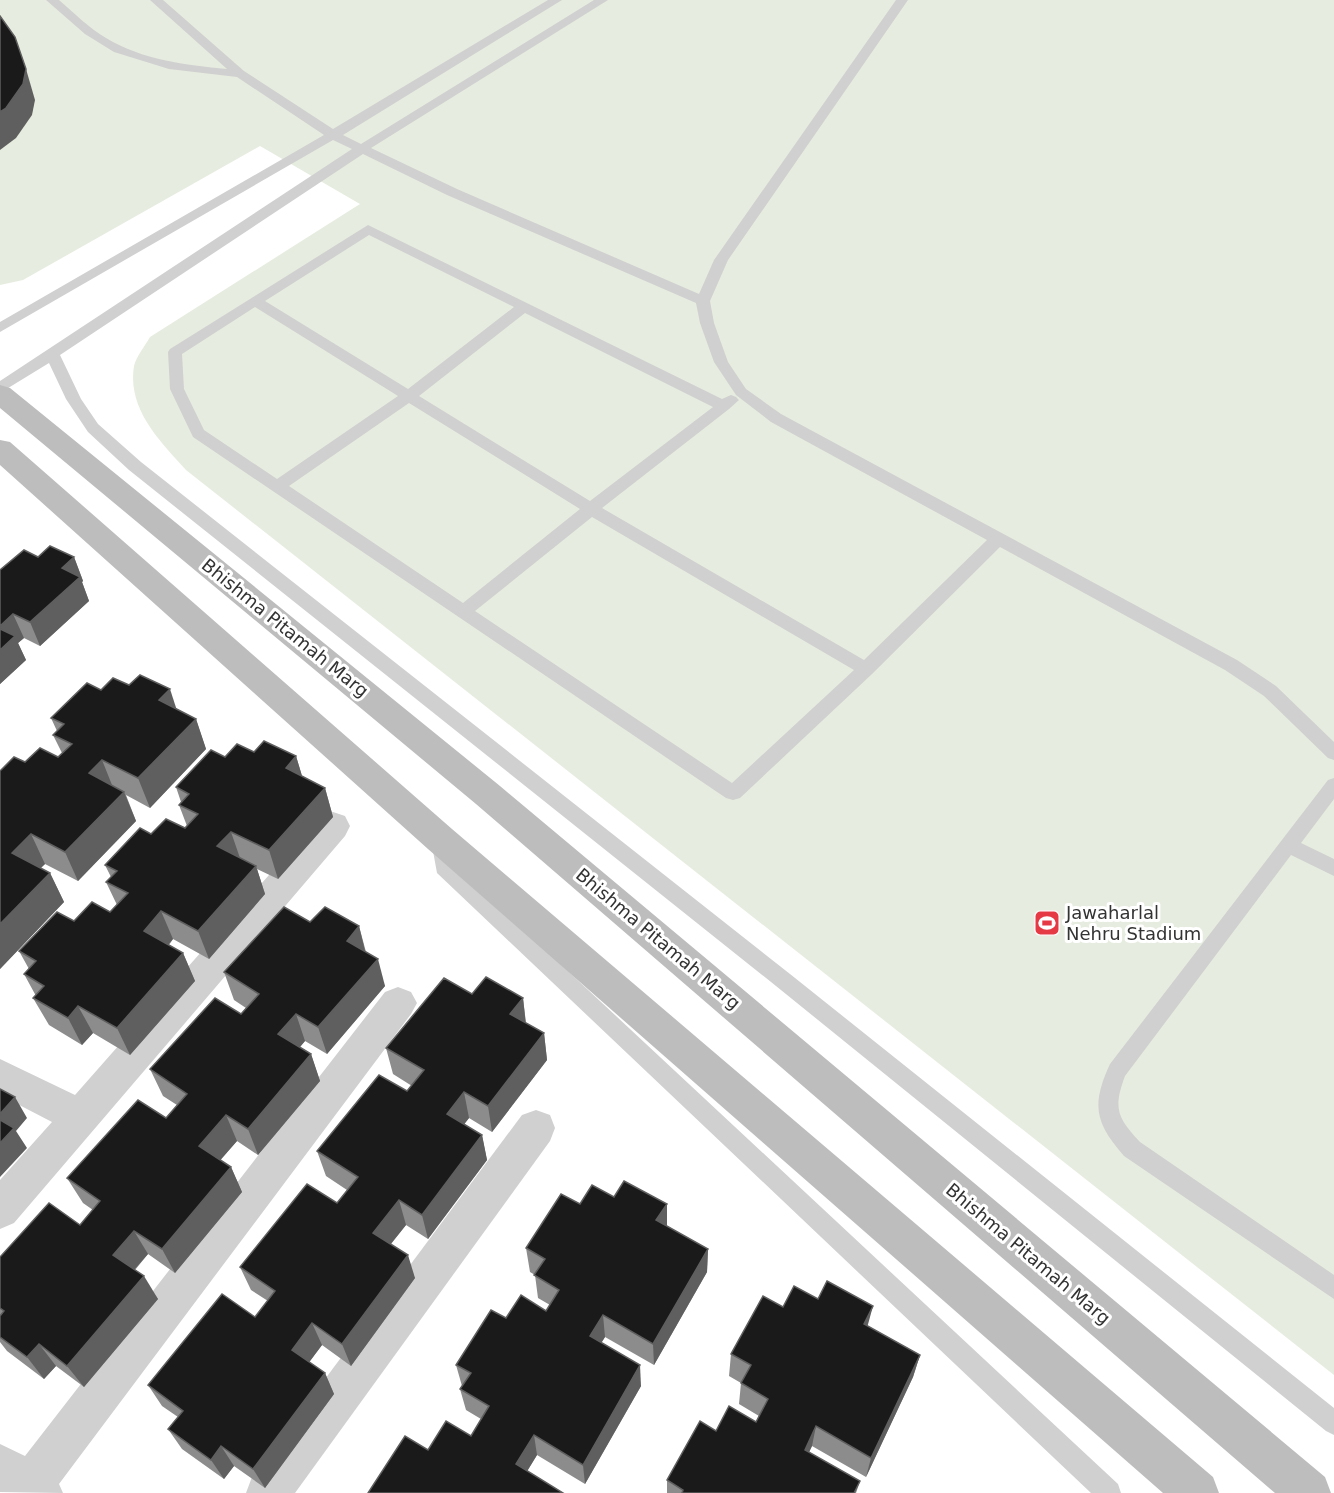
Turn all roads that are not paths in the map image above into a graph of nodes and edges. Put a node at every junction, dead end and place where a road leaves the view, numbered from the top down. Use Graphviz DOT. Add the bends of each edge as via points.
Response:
graph roads {
  1 [pos="52,0"];
  2 [pos="156,0"];
  3 [pos="556,0"];
  4 [pos="602,0"];
  5 [pos="902,0"];
  6 [pos="240,74"];
  7 [pos="333,135"];
  8 [pos="361,149"];
  9 [pos="255,301"];
  10 [pos="703,301"];
  11 [pos="524,307"];
  12 [pos="0,328"];
  13 [pos="52,354"];
  14 [pos="0,388"];
  15 [pos="741,392"];
  16 [pos="0,394"];
  17 [pos="410,395"];
  18 [pos="724,406"];
  19 [pos="0,449"];
  20 [pos="135,466"];
  21 [pos="108,482"];
  22 [pos="278,486"];
  23 [pos="591,509"];
  24 [pos="997,540"];
  25 [pos="464,611"];
  26 [pos="866,669"];
  27 [pos="1334,753"];
  28 [pos="1334,785"];
  29 [pos="333,826"];
  30 [pos="440,839"];
  31 [pos="1290,846"];
  32 [pos="1334,868"];
  33 [pos="398,1003"];
  34 [pos="0,1076"];
  35 [pos="82,1118"];
  36 [pos="536,1128"];
  37 [pos="0,1210"];
  38 [pos="1334,1288"];
  39 [pos="1334,1423"];
  40 [pos="23,1482"];
  41 [pos="268,1493"];
  42 [pos="1108,1493"];
  43 [pos="1197,1493"];
  44 [pos="1309,1493"];
  1 -- 6 [label="lane" via="101,40 134,57 169,67"];
  2 -- 6 [label="lane"];
  3 -- 7 [label="lane"];
  4 -- 8 [label="lane"];
  5 -- 10 [label="lane" via="722,260"];
  6 -- 7 [label="lane"];
  7 -- 8 [label="lane"];
  7 -- 12 [label="lane"];
  8 -- 10 [label="lane"];
  8 -- 13 [label="lane"];
  9 -- 11 [label="lane" via="368,229"];
  9 -- 17 [label="lane"];
  9 -- 22 [label="lane" via="175,352 177,389 198,432"];
  10 -- 15 [label="lane" via="721,362"];
  11 -- 17 [label="lane"];
  11 -- 18 [label="lane"];
  13 -- 14 [label="lane"];
  13 -- 20 [label="lane" via="93,428"];
  15 -- 18 [label="lane"];
  15 -- 24 [label="lane" via="776,418"];
  16 -- 21 [label="main road, Bhishma Pitamah Marg"];
  17 -- 22 [label="lane"];
  17 -- 23 [label="lane"];
  18 -- 23 [label="lane"];
  19 -- 30 [label="main road"];
  20 -- 21 [label="lane"];
  20 -- 39 [label="lane" via="774,972"];
  21 -- 44 [label="main road, Bhishma Pitamah Marg" via="488,795"];
  22 -- 25 [label="lane"];
  23 -- 25 [label="lane"];
  23 -- 26 [label="lane"];
  24 -- 26 [label="lane"];
  24 -- 27 [label="lane" via="1231,665 1270,691"];
  25 -- 26 [label="lane" via="733,793"];
  28 -- 31 [label="lane"];
  29 -- 35 [label="street"];
  30 -- 42 [label="lane" via="444,867"];
  30 -- 43 [label="main road"];
  31 -- 32 [label="lane"];
  31 -- 38 [label="lane" via="1117,1071 1106,1098 1111,1128 1132,1149"];
  33 -- 40 [label="street"];
  34 -- 35 [label="street"];
  35 -- 37 [label="street"];
  36 -- 41 [label="street"];
}
